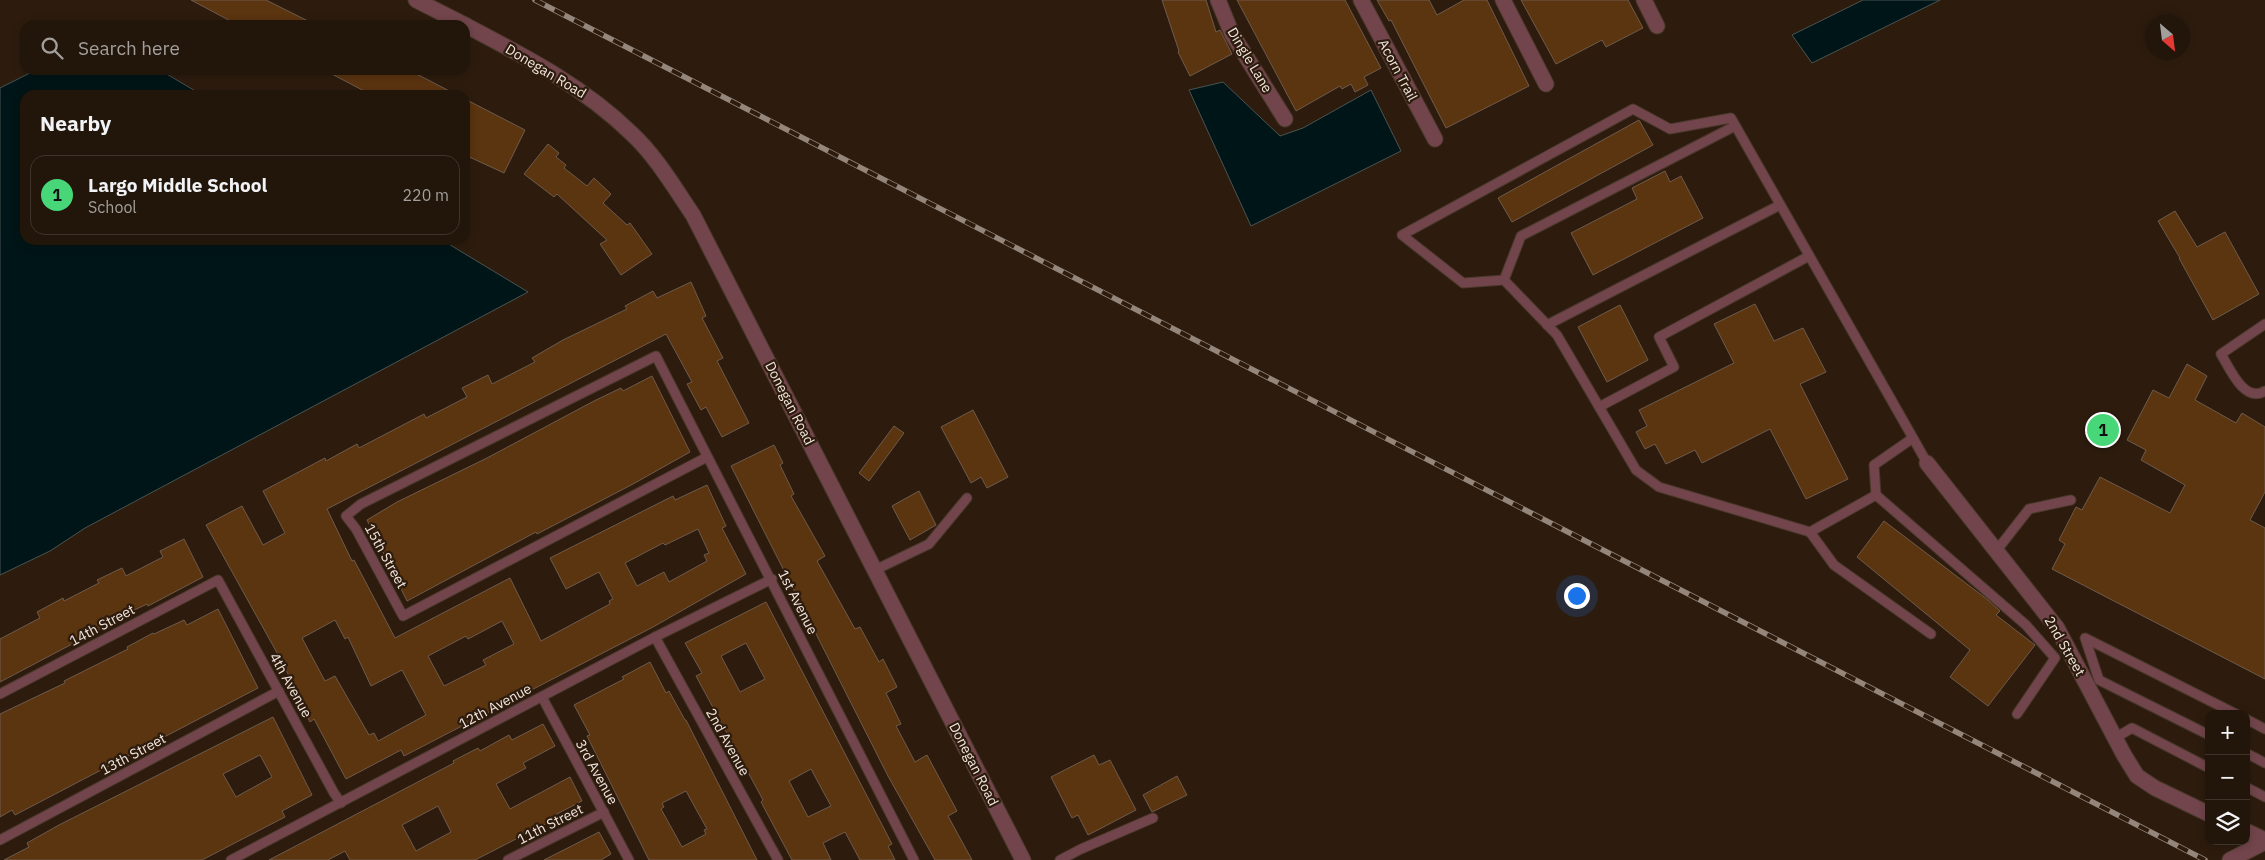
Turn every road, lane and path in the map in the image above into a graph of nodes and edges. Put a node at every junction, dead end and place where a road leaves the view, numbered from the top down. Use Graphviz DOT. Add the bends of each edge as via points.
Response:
graph roads {
  1 [pos="416,0"];
  2 [pos="1218,0"];
  3 [pos="1361,0"];
  4 [pos="1503,0"];
  5 [pos="1644,0"];
  6 [pos="455,20"];
  7 [pos="1657,26"];
  8 [pos="470,28"];
  9 [pos="1546,84"];
  10 [pos="1285,119"];
  11 [pos="1735,126"];
  12 [pos="1435,139"];
  13 [pos="1780,205"];
  14 [pos="1809,256"];
  15 [pos="1504,280"];
  16 [pos="1547,324"];
  17 [pos="2265,324"];
  18 [pos="656,356"];
  19 [pos="2265,391"];
  20 [pos="1599,407"];
  21 [pos="1913,438"];
  22 [pos="707,457"];
  23 [pos="1927,463"];
  24 [pos="1876,495"];
  25 [pos="968,498"];
  26 [pos="2071,500"];
  27 [pos="1810,532"];
  28 [pos="1997,550"];
  29 [pos="875,570"];
  30 [pos="772,579"];
  31 [pos="218,580"];
  32 [pos="1931,634"];
  33 [pos="655,637"];
  34 [pos="279,691"];
  35 [pos="0,694"];
  36 [pos="542,697"];
  37 [pos="2228,710"];
  38 [pos="2017,714"];
  39 [pos="2250,721"];
  40 [pos="2265,728"];
  41 [pos="2205,733"];
  42 [pos="2115,738"];
  43 [pos="2250,755"];
  44 [pos="2265,763"];
  45 [pos="2205,766"];
  46 [pos="2250,789"];
  47 [pos="2265,797"];
  48 [pos="341,802"];
  49 [pos="604,812"];
  50 [pos="2205,812"];
  51 [pos="1153,818"];
  52 [pos="2250,833"];
  53 [pos="0,840"];
  54 [pos="2265,841"];
  55 [pos="231,860"];
  56 [pos="508,860"];
  57 [pos="629,860"];
  58 [pos="778,860"];
  59 [pos="914,860"];
  60 [pos="1023,860"];
  61 [pos="1060,860"];
  62 [pos="2230,860"];
  1 -- 6 [label="street, Donegan Road"];
  2 -- 10 [label="street, Dingle Lane" via="1232,34"];
  3 -- 12 [label="street, Acorn Trail"];
  4 -- 9 [label="street"];
  5 -- 7 [label="street"];
  8 -- 29 [label="street, Donegan Road" via="554,73 597,103 632,134 661,168 697,222"];
  11 -- 13 [label="lane"];
  11 -- 15 [label="lane" via="1520,236"];
  11 -- 15 [label="lane" via="1731,118 1670,129 1633,109 1402,235 1463,283"];
  13 -- 14 [label="lane"];
  13 -- 16 [label="lane"];
  14 -- 20 [label="lane" via="1658,337 1674,367"];
  14 -- 21 [label="lane"];
  15 -- 16 [label="lane"];
  16 -- 20 [label="lane" via="1557,335"];
  17 -- 19 [label="lane" via="2221,354 2240,386 2249,392"];
  18 -- 22 [label="lane, 1st Avenue"];
  18 -- 22 [label="lane, 15th Street" via="361,504 346,516 403,616"];
  20 -- 27 [label="lane" via="1636,470 1659,487"];
  21 -- 23 [label="lane"];
  21 -- 24 [label="lane" via="1874,465"];
  22 -- 30 [label="lane, 1st Avenue"];
  23 -- 28 [label="street, 2nd Street"];
  24 -- 27 [label="lane"];
  24 -- 38 [label="lane" via="2026,625 2055,658"];
  25 -- 29 [label="lane" via="930,544"];
  26 -- 28 [label="lane" via="2029,509"];
  27 -- 32 [label="lane" via="1834,564"];
  28 -- 42 [label="street, 2nd Street" via="2057,628"];
  29 -- 60 [label="street, Donegan Road"];
  30 -- 33 [label="lane, 12th Avenue"];
  30 -- 59 [label="lane, 1st Avenue"];
  31 -- 34 [label="lane, 4th Avenue"];
  31 -- 35 [label="lane, 14th Street"];
  33 -- 36 [label="lane, 12th Avenue"];
  33 -- 58 [label="lane, 2nd Avenue"];
  34 -- 48 [label="lane, 4th Avenue"];
  34 -- 53 [label="lane, 13th Street"];
  36 -- 48 [label="lane, 12th Avenue"];
  36 -- 49 [label="lane, 3rd Avenue"];
  37 -- 41 [label="lane" via="2085,638 2099,680"];
  39 -- 40 [label="lane"];
  42 -- 45 [label="lane" via="2132,728"];
  42 -- 50 [label="street, 2nd Street" via="2137,776"];
  43 -- 44 [label="lane"];
  46 -- 47 [label="lane"];
  48 -- 55 [label="lane, 12th Avenue"];
  49 -- 56 [label="lane, 11th Street"];
  49 -- 57 [label="lane, 3rd Avenue"];
  51 -- 61 [label="lane"];
  52 -- 54 [label="street"];
  54 -- 62 [label="street"];
}
